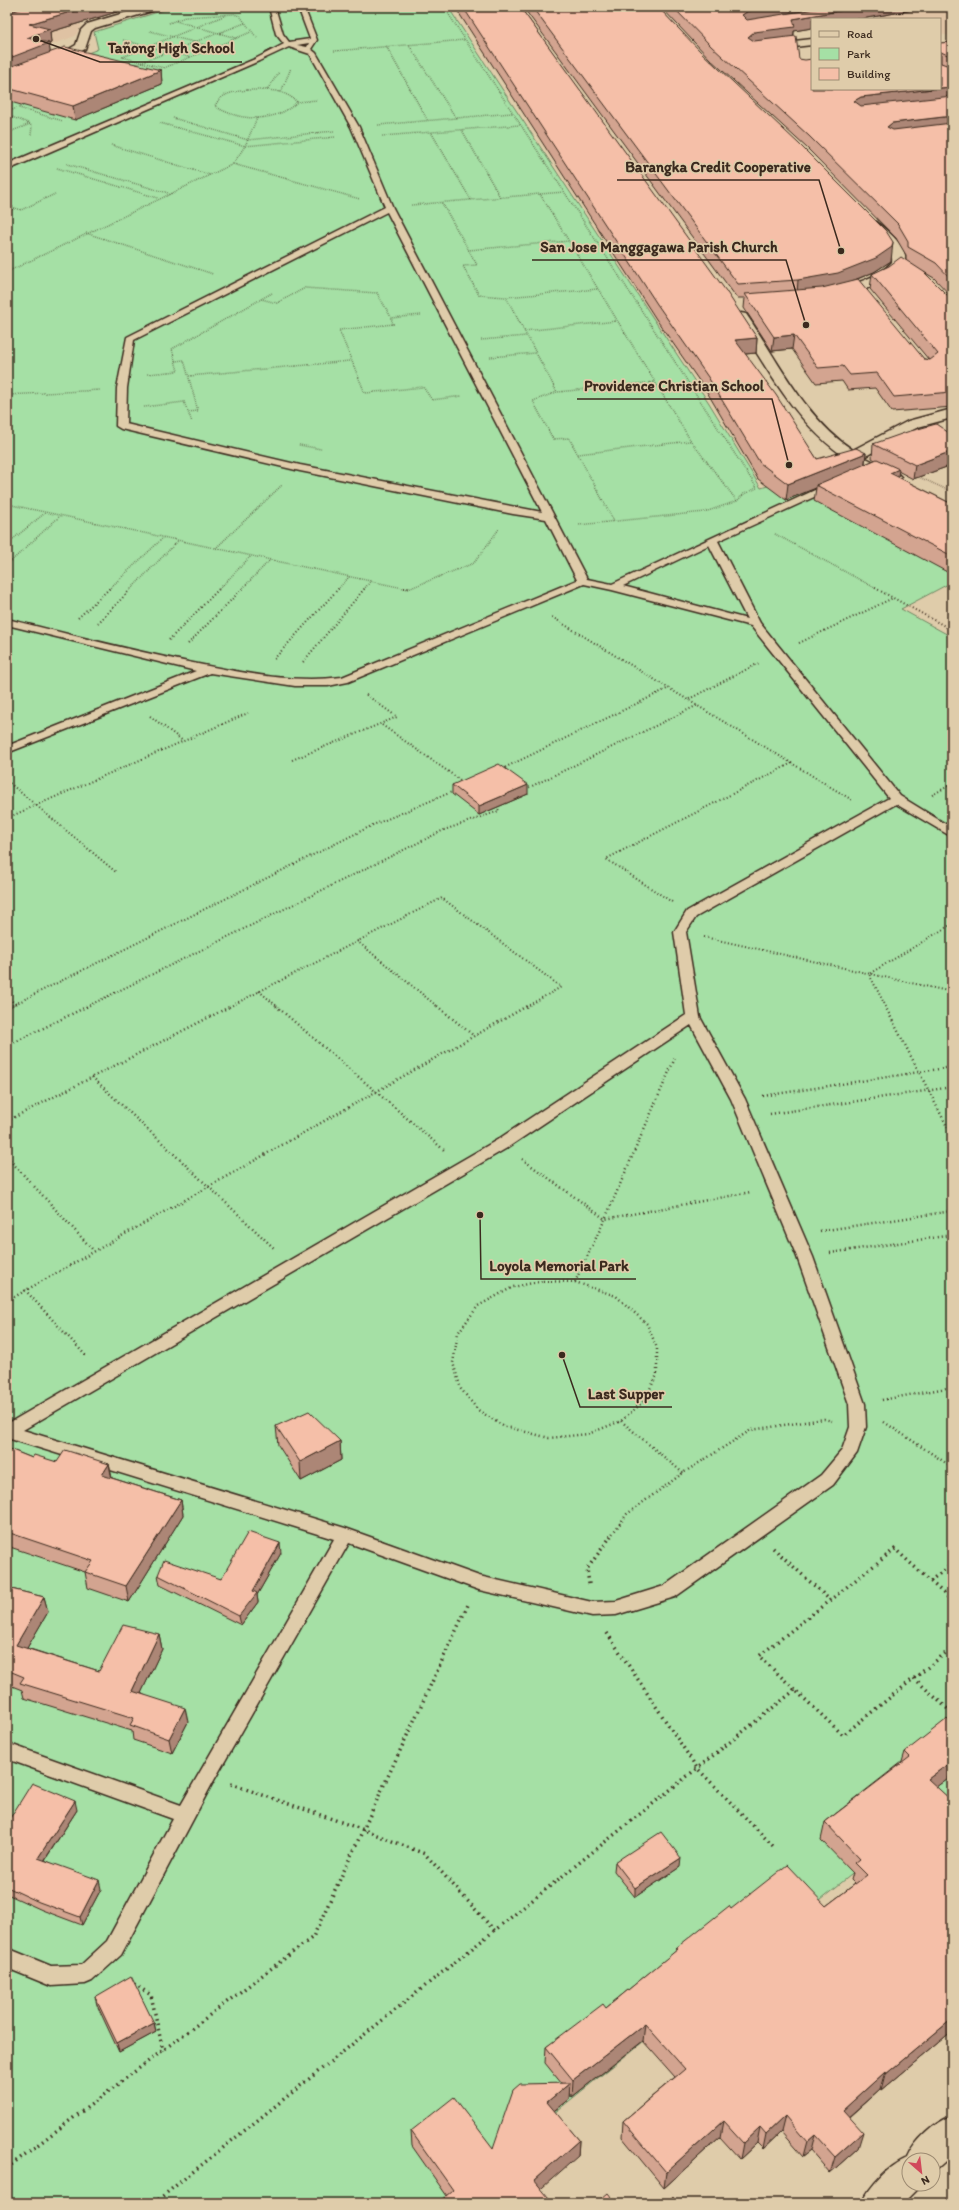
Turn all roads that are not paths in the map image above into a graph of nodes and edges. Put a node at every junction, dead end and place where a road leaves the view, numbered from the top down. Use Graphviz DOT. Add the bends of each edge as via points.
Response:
graph roads {
  1 [pos="155,7"];
  2 [pos="272,7"];
  3 [pos="301,7"];
  4 [pos="314,40"];
  5 [pos="286,42"];
  6 [pos="811,42"];
  7 [pos="759,48"];
  8 [pos="311,51"];
  9 [pos="7,79"];
  10 [pos="7,167"];
  11 [pos="389,208"];
  12 [pos="863,215"];
  13 [pos="825,295"];
  14 [pos="732,304"];
  15 [pos="952,413"];
  16 [pos="854,456"];
  17 [pos="911,479"];
  18 [pos="841,482"];
  19 [pos="548,516"];
  20 [pos="712,540"];
  21 [pos="583,581"];
  22 [pos="613,587"];
  23 [pos="7,622"];
  24 [pos="755,624"];
  25 [pos="208,670"];
  26 [pos="7,750"];
  27 [pos="896,799"];
  28 [pos="952,833"];
  29 [pos="693,1017"];
  30 [pos="7,1432"];
  31 [pos="345,1535"];
  32 [pos="7,1750"];
  33 [pos="185,1815"];
  34 [pos="7,1958"];
  35 [pos="952,2132"];
  36 [pos="931,2152"];
  37 [pos="901,2182"];
  38 [pos="879,2203"];
  1 -- 9 [label="street" via="91,26 86,30 83,43 77,50"];
  2 -- 5 [label="lane"];
  3 -- 4 [label="lane"];
  4 -- 5 [label="lane"];
  4 -- 8 [label="lane"];
  5 -- 8 [label="lane"];
  5 -- 10 [label="lane" via="256,60"];
  6 -- 7 [label="street"];
  8 -- 11 [label="lane" via="357,132"];
  11 -- 19 [label="lane"];
  11 -- 19 [label="lane" via="130,339 122,388 121,426 300,468"];
  12 -- 13 [label="street" via="896,250 903,266 884,275 864,292"];
  14 -- 16 [label="street" via="808,414 837,446"];
  15 -- 16 [label="street" via="913,424"];
  16 -- 17 [label="street" via="869,471"];
  18 -- 20 [label="lane"];
  19 -- 21 [label="lane"];
  20 -- 22 [label="lane"];
  20 -- 24 [label="lane"];
  21 -- 22 [label="lane"];
  21 -- 25 [label="lane" via="344,680 324,684 286,682"];
  22 -- 24 [label="lane"];
  23 -- 25 [label="lane"];
  24 -- 27 [label="lane"];
  25 -- 26 [label="lane"];
  27 -- 28 [label="lane"];
  27 -- 29 [label="lane" via="691,914 680,932"];
  29 -- 30 [label="lane" via="464,1167"];
  29 -- 31 [label="lane" via="738,1099 805,1257 857,1404 858,1427 849,1453 826,1480 669,1592 616,1608 592,1609 479,1583"];
  30 -- 31 [label="lane"];
  31 -- 33 [label="lane"];
  32 -- 33 [label="lane"];
  33 -- 34 [label="lane" via="114,1948 85,1974 51,1976"];
  35 -- 36 [label="street"];
  37 -- 38 [label="street"];
}
